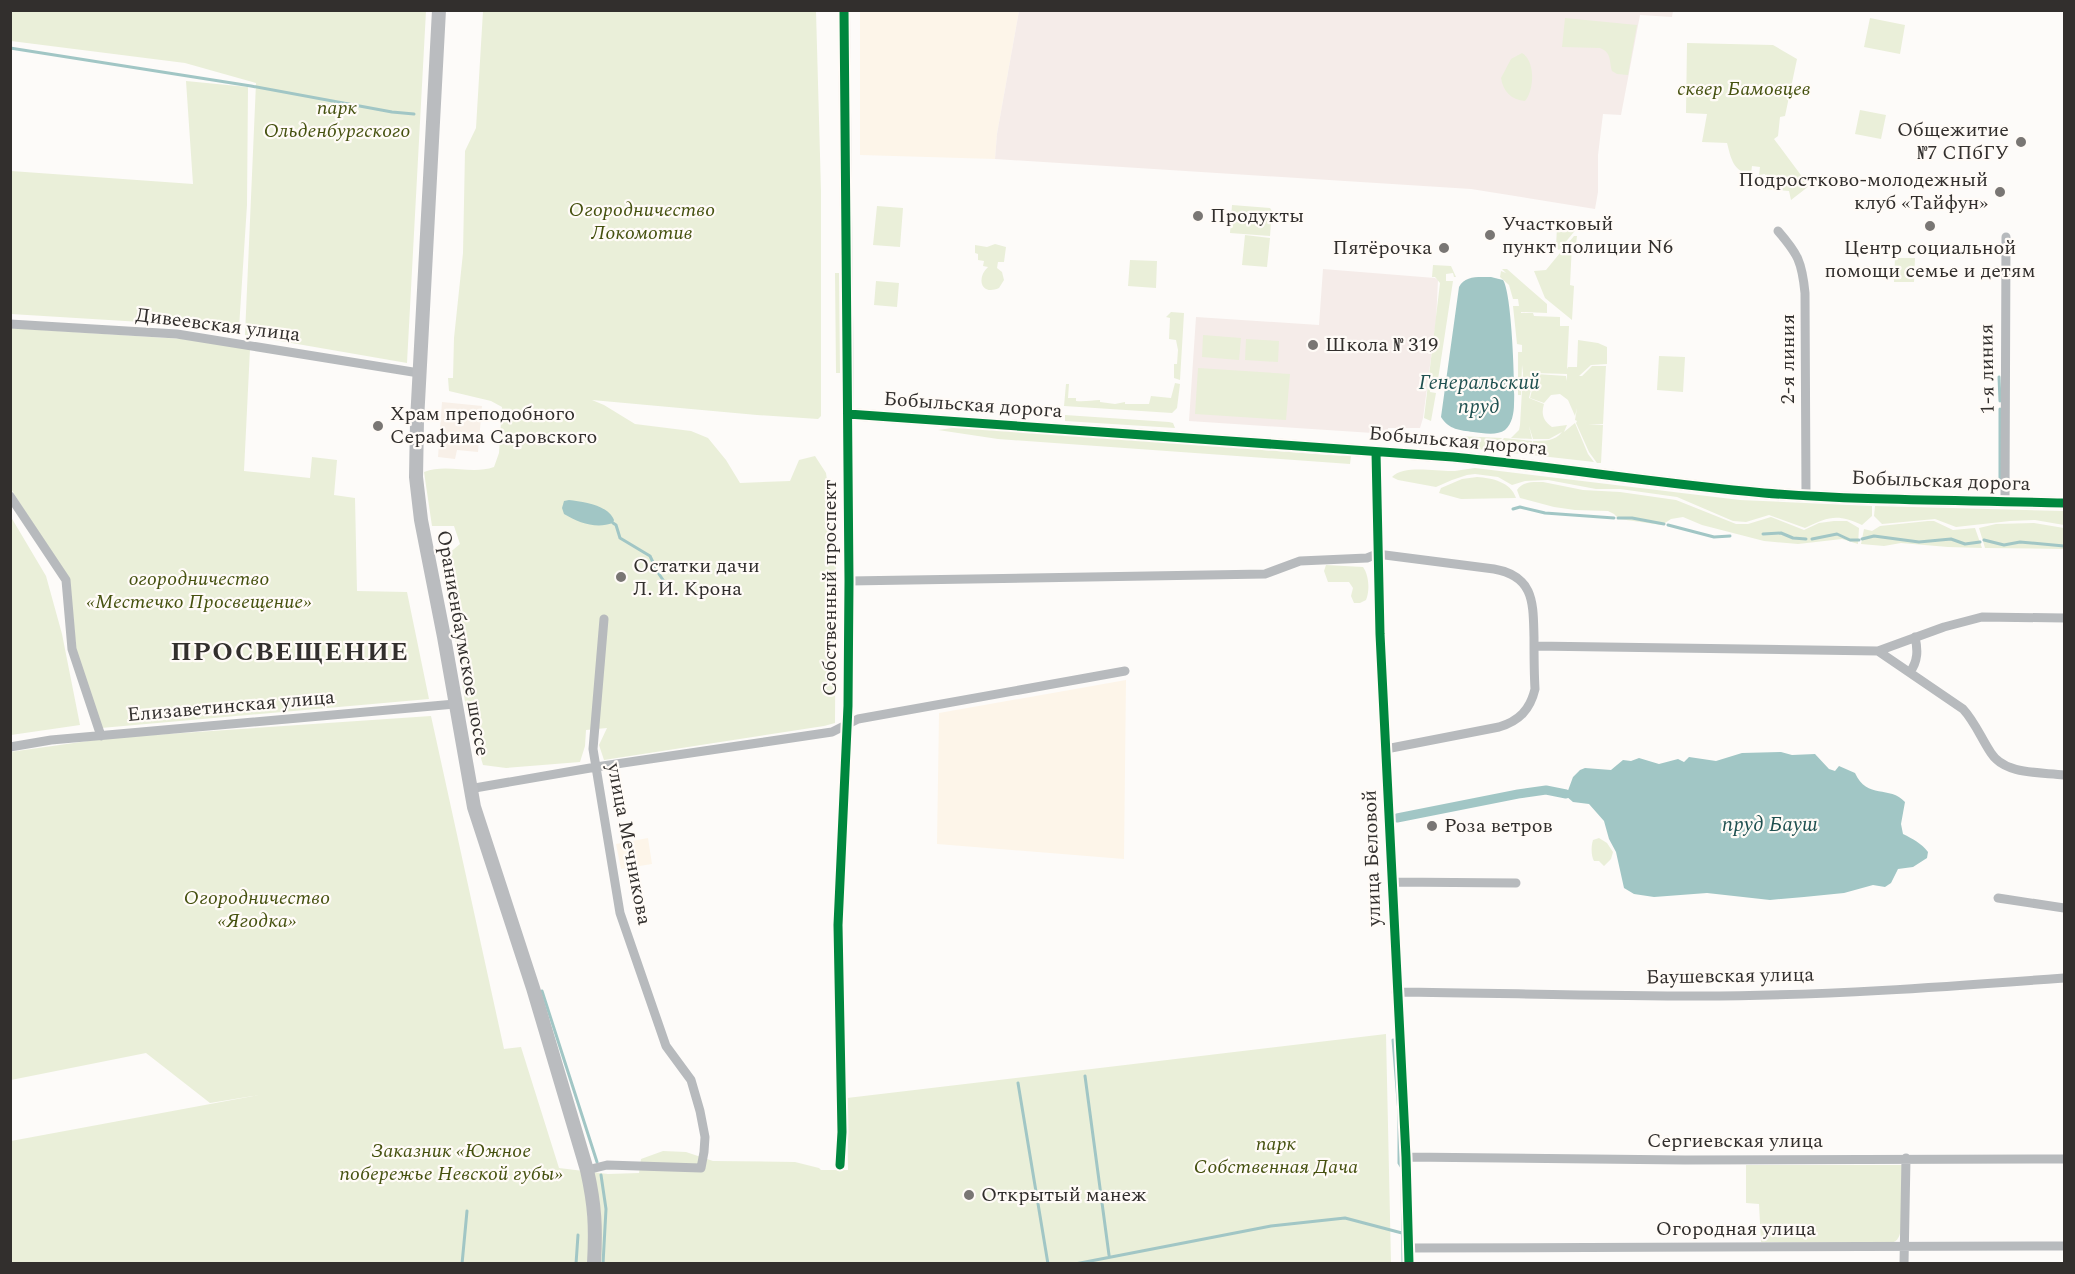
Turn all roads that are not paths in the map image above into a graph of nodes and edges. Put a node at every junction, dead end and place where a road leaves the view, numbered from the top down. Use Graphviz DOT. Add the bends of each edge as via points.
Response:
graph roads {
  1 [pos="439,10"];
  2 [pos="844,10"];
  3 [pos="1778,231"];
  4 [pos="2006,237"];
  5 [pos="10,324"];
  6 [pos="419,373"];
  7 [pos="848,414"];
  8 [pos="1376,452"];
  9 [pos="1806,495"];
  10 [pos="10,496"];
  11 [pos="2005,501"];
  12 [pos="2064,503"];
  13 [pos="1377,554"];
  14 [pos="849,581"];
  15 [pos="2064,618"];
  16 [pos="604,619"];
  17 [pos="1915,637"];
  18 [pos="1534,646"];
  19 [pos="1878,651"];
  20 [pos="1125,671"];
  21 [pos="1910,672"];
  22 [pos="455,704"];
  23 [pos="847,725"];
  24 [pos="100,736"];
  25 [pos="10,747"];
  26 [pos="1386,749"];
  27 [pos="596,767"];
  28 [pos="2064,775"];
  29 [pos="469,789"];
  30 [pos="1391,882"];
  31 [pos="1516,883"];
  32 [pos="1998,898"];
  33 [pos="2064,908"];
  34 [pos="2064,978"];
  35 [pos="1396,992"];
  36 [pos="1406,1157"];
  37 [pos="1906,1158"];
  38 [pos="2064,1159"];
  39 [pos="840,1165"];
  40 [pos="587,1170"];
  41 [pos="1904,1246"];
  42 [pos="2064,1246"];
  43 [pos="1408,1248"];
  44 [pos="594,1263"];
  45 [pos="1409,1263"];
  46 [pos="1904,1263"];
  1 -- 6 [label="main road, Ораниенбаумское шоссе"];
  2 -- 7 [label="street, Собственный проспект"];
  3 -- 9 [label="street, 2-я линия" via="1796,252 1803,274"];
  4 -- 11 [label="street, 1-я линия"];
  5 -- 6 [label="street, Дивеевская улица" via="177,334"];
  6 -- 22 [label="main road, Ораниенбаумское шоссе" via="418,499"];
  7 -- 8 [label="street, Бобыльская дорога"];
  7 -- 14 [label="street, Собственный проспект"];
  8 -- 9 [label="street, Бобыльская дорога"];
  8 -- 13 [label="street, улица Беловой"];
  9 -- 11 [label="street, Бобыльская дорога"];
  10 -- 24 [label="street" via="66,580 72,649"];
  11 -- 12 [label="street, Бобыльская дорога"];
  13 -- 14 [label="street" via="1367,558 1300,561 1265,574"];
  13 -- 18 [label="street" via="1510,573 1524,583 1532,598"];
  13 -- 26 [label="street, улица Беловой"];
  14 -- 23 [label="street, Собственный проспект"];
  15 -- 17 [label="street" via="1982,617"];
  16 -- 27 [label="street, улица Мечникова" via="592,749"];
  17 -- 19 [label="street"];
  17 -- 21 [label="street" via="1916,664"];
  18 -- 19 [label="street"];
  18 -- 26 [label="street" via="1535,689 1522,717 1499,727"];
  19 -- 21 [label="street"];
  20 -- 23 [label="street" via="868,717"];
  21 -- 28 [label="street" via="1971,717 1998,761 2019,770"];
  22 -- 24 [label="street, Елизаветинская улица"];
  22 -- 29 [label="main road, Ораниенбаумское шоссе"];
  23 -- 27 [label="street" via="832,732"];
  23 -- 39 [label="street, Собственный проспект" via="838,925"];
  24 -- 25 [label="street, Елизаветинская улица"];
  26 -- 30 [label="street, улица Беловой"];
  27 -- 29 [label="street"];
  27 -- 40 [label="street, улица Мечникова" via="620,913 666,1046 691,1080 705,1137 700,1168 607,1165"];
  29 -- 40 [label="main road, Ораниенбаумское шоссе"];
  30 -- 31 [label="street"];
  30 -- 35 [label="street, улица Беловой"];
  32 -- 33 [label="street"];
  34 -- 35 [label="street, Баушевская улица" via="1768,995"];
  35 -- 36 [label="street, улица Беловой"];
  36 -- 37 [label="street, Сергиевская улица"];
  36 -- 43 [label="street, улица Беловой"];
  37 -- 38 [label="street, Сергиевская улица"];
  37 -- 41 [label="street"];
  40 -- 44 [label="main road, Ораниенбаумское шоссе" via="596,1225"];
  41 -- 42 [label="street, Огородная улица"];
  41 -- 43 [label="street, Огородная улица"];
  41 -- 46 [label="street"];
  43 -- 45 [label="street, улица Беловой"];
}
